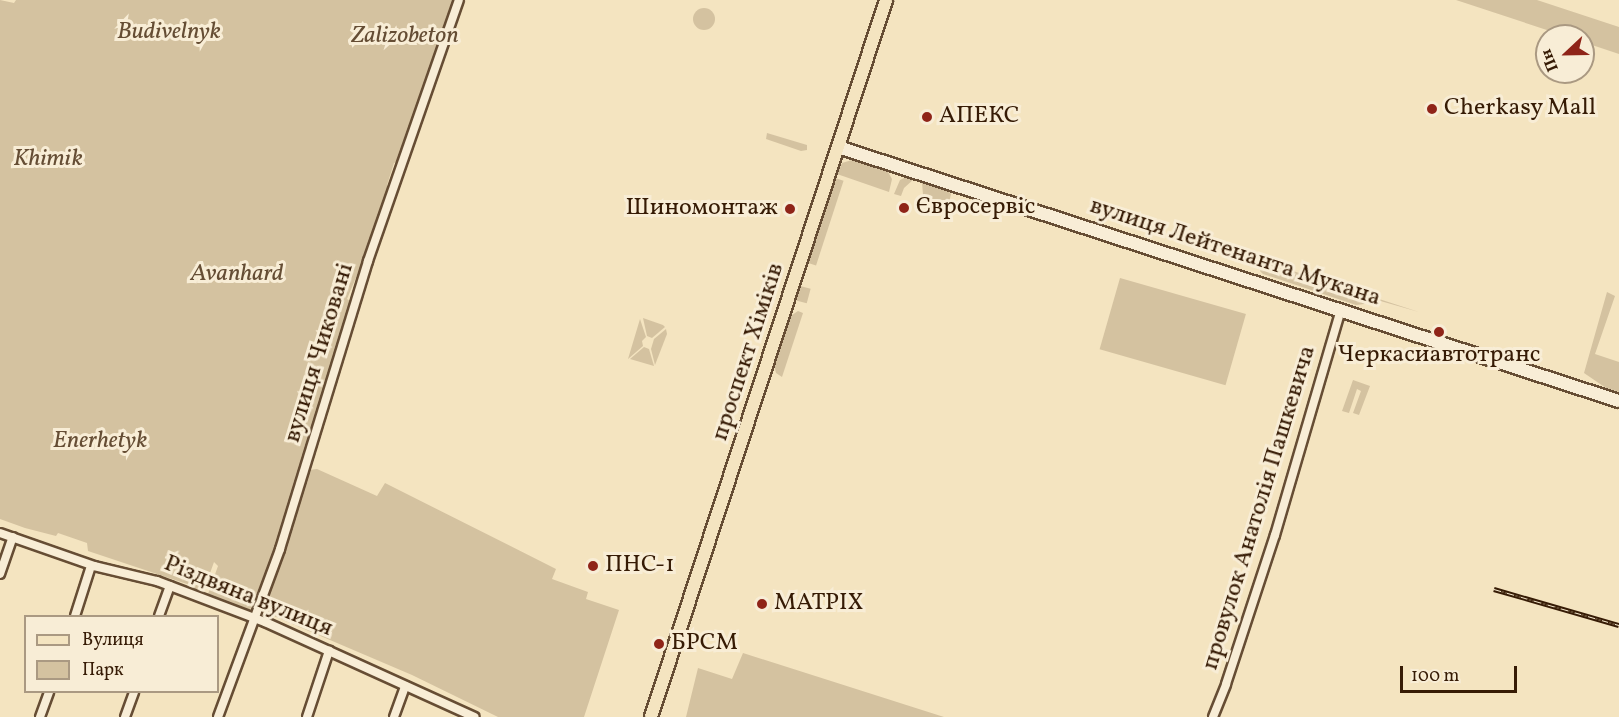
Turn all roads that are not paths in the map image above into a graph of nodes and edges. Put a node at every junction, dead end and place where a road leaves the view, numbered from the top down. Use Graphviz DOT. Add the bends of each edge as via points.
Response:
graph roads {
  1 [pos="459,0"];
  2 [pos="886,0"];
  3 [pos="838,147"];
  4 [pos="1341,310"];
  5 [pos="1619,401"];
  6 [pos="0,532"];
  7 [pos="12,537"];
  8 [pos="91,566"];
  9 [pos="0,574"];
  10 [pos="170,586"];
  11 [pos="75,615"];
  12 [pos="159,615"];
  13 [pos="253,619"];
  14 [pos="329,651"];
  15 [pos="405,686"];
  16 [pos="49,693"];
  17 [pos="134,693"];
  18 [pos="40,717"];
  19 [pos="125,717"];
  20 [pos="218,717"];
  21 [pos="307,717"];
  22 [pos="394,717"];
  23 [pos="474,717"];
  24 [pos="651,717"];
  25 [pos="1212,717"];
  1 -- 13 [label="street, вулиця Чиковані" via="368,261 280,549"];
  2 -- 3 [label="main road, проспект Хіміків"];
  3 -- 4 [label="main road, вулиця Лейтенанта Мукана"];
  3 -- 24 [label="main road, проспект Хіміків"];
  4 -- 5 [label="main road, вулиця Лейтенанта Мукана"];
  4 -- 25 [label="street, провулок Анатолія Пашкевича" via="1275,535"];
  6 -- 7 [label="street, Різдвяна вулиця"];
  7 -- 8 [label="street, Різдвяна вулиця"];
  7 -- 9 [label="street"];
  8 -- 10 [label="street, Різдвяна вулиця" via="135,574"];
  8 -- 11 [label="street"];
  10 -- 12 [label="street"];
  10 -- 13 [label="street, Різдвяна вулиця"];
  13 -- 14 [label="street, Різдвяна вулиця"];
  13 -- 20 [label="street, вулиця Чиковані"];
  14 -- 15 [label="street, Різдвяна вулиця"];
  14 -- 21 [label="street"];
  15 -- 22 [label="street"];
  15 -- 23 [label="street, Різдвяна вулиця"];
  16 -- 18 [label="street"];
  17 -- 19 [label="street"];
}
